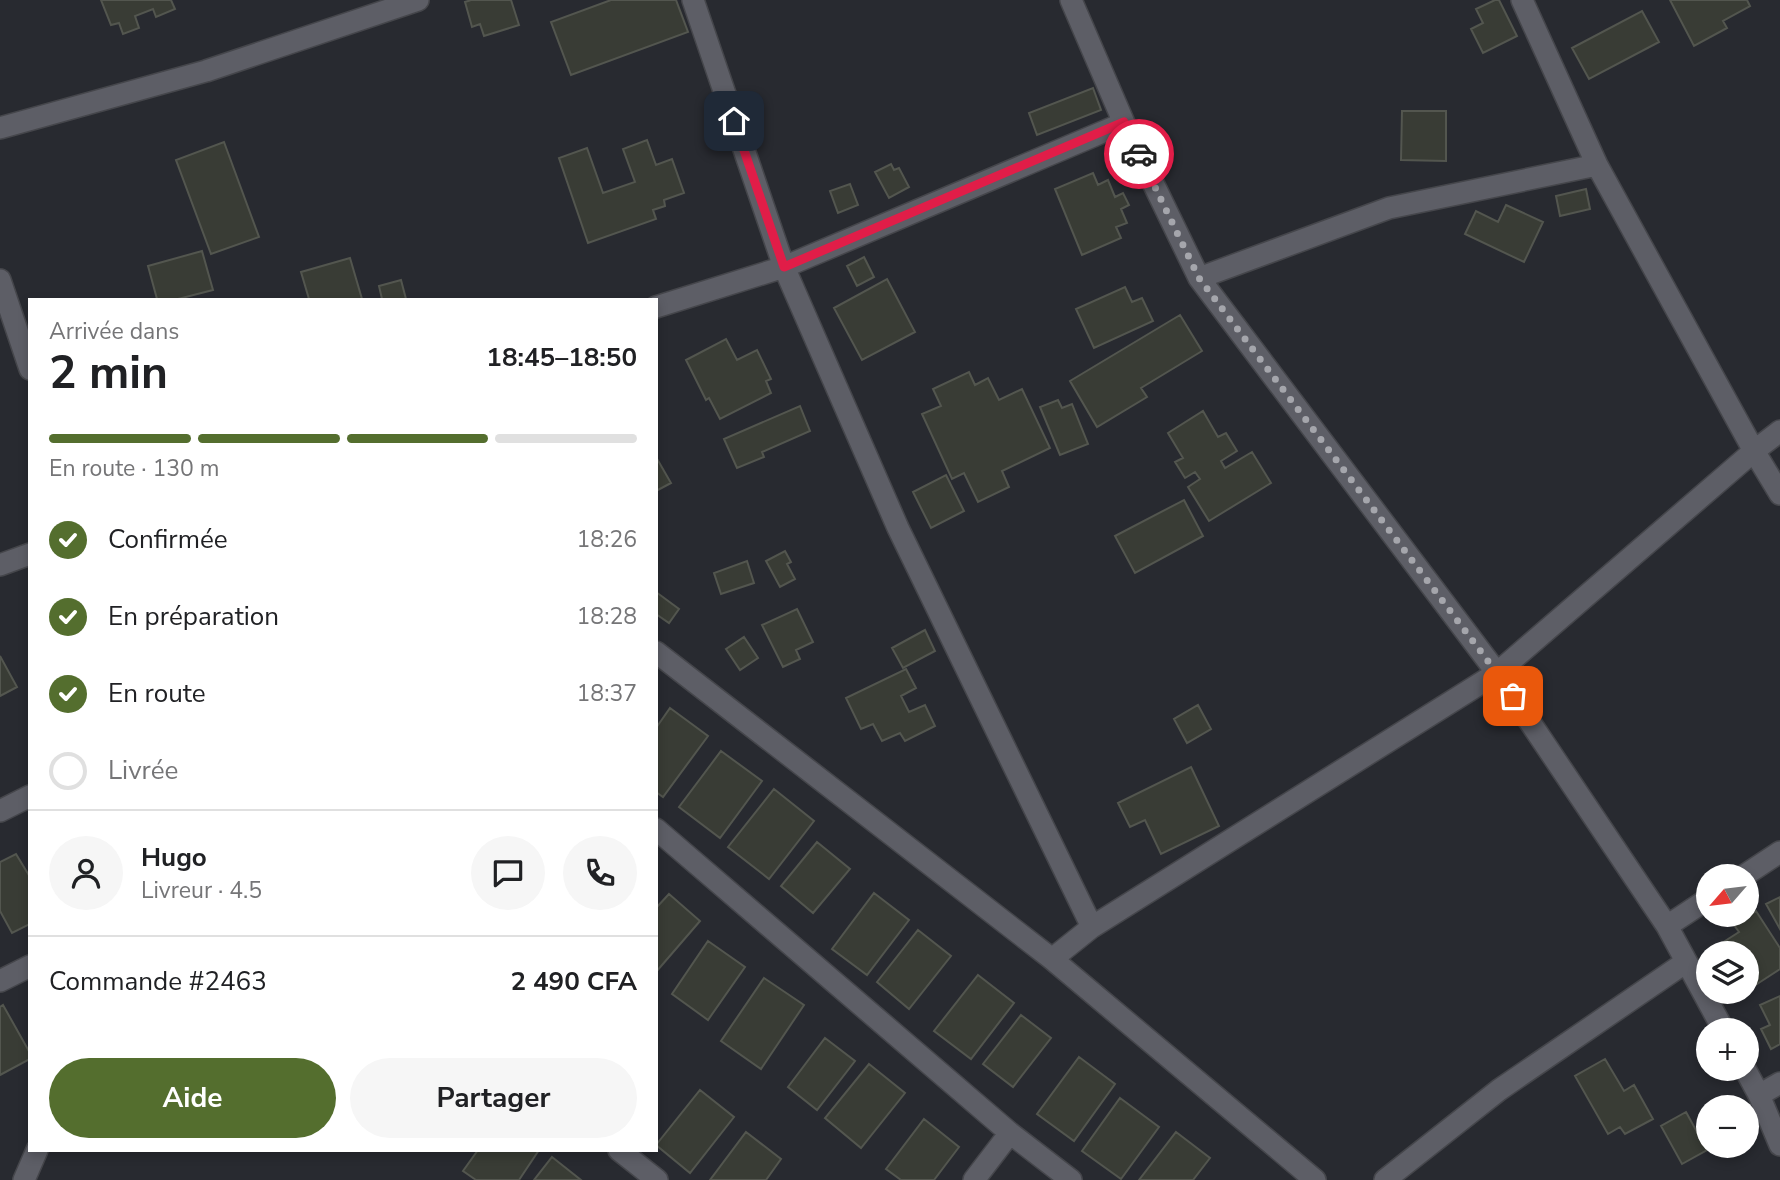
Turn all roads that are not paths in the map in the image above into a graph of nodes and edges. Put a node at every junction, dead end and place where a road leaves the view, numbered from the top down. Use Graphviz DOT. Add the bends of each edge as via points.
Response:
graph roads {
  1 [pos="418,0"];
  2 [pos="693,0"];
  3 [pos="1071,0"];
  4 [pos="1522,0"];
  5 [pos="1124,122"];
  6 [pos="0,128"];
  7 [pos="1597,165"];
  8 [pos="784,267"];
  9 [pos="1199,278"];
  10 [pos="0,279"];
  11 [pos="658,306"];
  12 [pos="28,363"];
  13 [pos="1780,432"];
  14 [pos="1754,451"];
  15 [pos="1780,494"];
  16 [pos="28,555"];
  17 [pos="0,565"];
  18 [pos="658,654"];
  19 [pos="1497,673"];
  20 [pos="28,797"];
  21 [pos="0,811"];
  22 [pos="658,831"];
  23 [pos="1780,852"];
  24 [pos="1759,866"];
  25 [pos="1696,907"];
  26 [pos="1667,926"];
  27 [pos="1092,927"];
  28 [pos="1052,960"];
  29 [pos="1686,962"];
  30 [pos="28,967"];
  31 [pos="0,981"];
  32 [pos="1717,1018"];
  33 [pos="1780,1083"];
  34 [pos="1759,1096"];
  35 [pos="1010,1133"];
  36 [pos="1780,1145"];
  37 [pos="36,1152"];
  38 [pos="622,1152"];
  39 [pos="24,1180"];
  40 [pos="657,1180"];
  41 [pos="974,1180"];
  42 [pos="1071,1180"];
  43 [pos="1315,1180"];
  44 [pos="1385,1180"];
  1 -- 6 [label="street" via="206,71"];
  2 -- 8 [label="street"];
  3 -- 5 [label="street"];
  4 -- 7 [label="street"];
  5 -- 8 [label="street"];
  5 -- 9 [label="street"];
  7 -- 9 [label="street" via="1389,208"];
  7 -- 14 [label="street"];
  8 -- 11 [label="street"];
  8 -- 27 [label="street" via="898,528"];
  9 -- 19 [label="street"];
  10 -- 12 [label="street"];
  13 -- 14 [label="street"];
  14 -- 15 [label="street"];
  14 -- 19 [label="street"];
  16 -- 17 [label="street"];
  18 -- 28 [label="street"];
  19 -- 26 [label="street"];
  19 -- 27 [label="street"];
  20 -- 21 [label="street"];
  22 -- 35 [label="street"];
  23 -- 24 [label="street"];
  25 -- 26 [label="street"];
  26 -- 29 [label="street"];
  27 -- 28 [label="street"];
  28 -- 43 [label="street"];
  29 -- 32 [label="street"];
  29 -- 44 [label="street" via="1499,1090"];
  30 -- 31 [label="street"];
  33 -- 34 [label="street"];
  34 -- 36 [label="street"];
  35 -- 41 [label="street"];
  35 -- 42 [label="street"];
  37 -- 39 [label="street"];
  38 -- 40 [label="street"];
}
